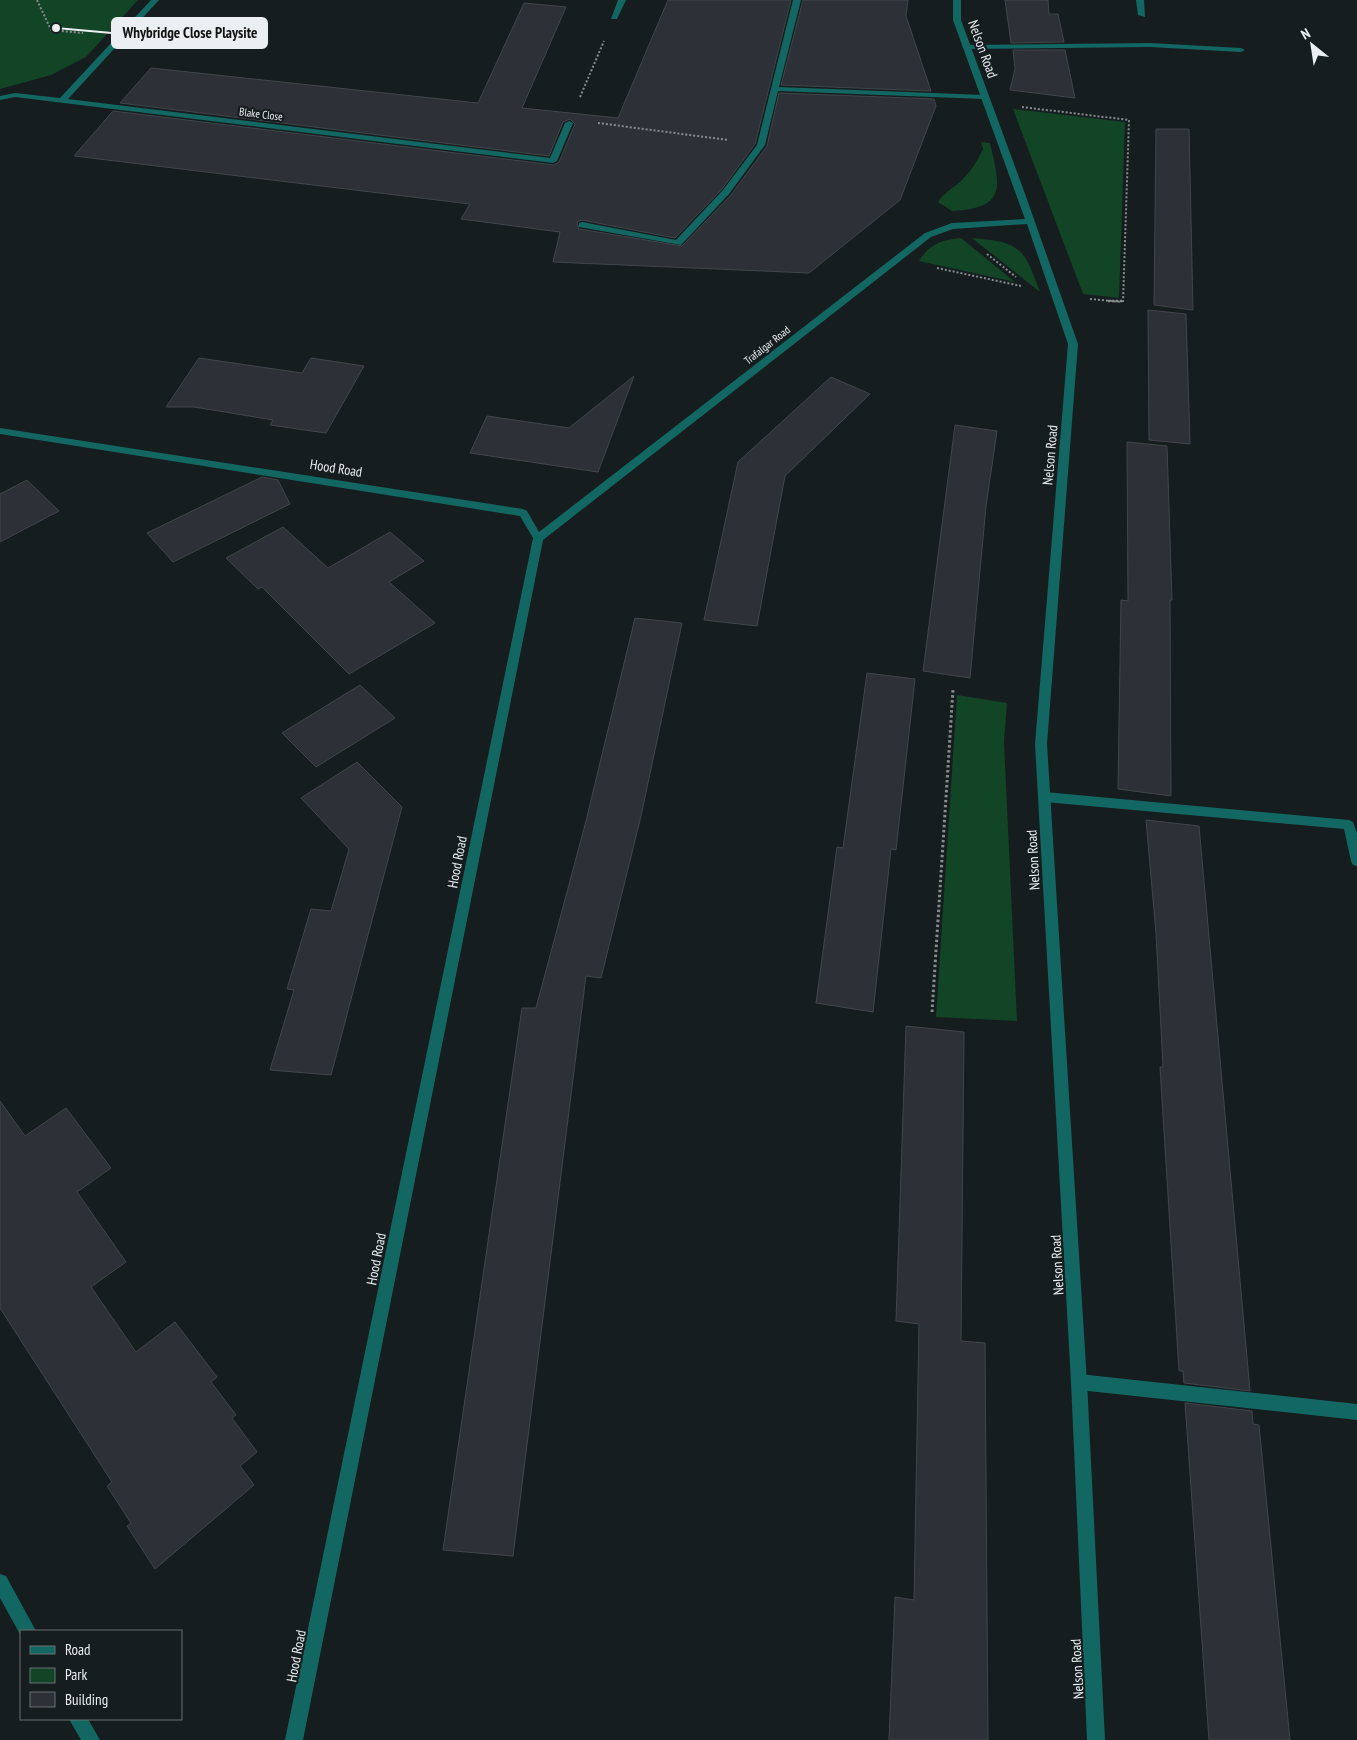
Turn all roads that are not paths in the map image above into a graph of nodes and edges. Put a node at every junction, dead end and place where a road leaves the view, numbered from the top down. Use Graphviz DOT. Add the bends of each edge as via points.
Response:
graph roads {
  1 [pos="155,0"];
  2 [pos="622,0"];
  3 [pos="797,0"];
  4 [pos="957,0"];
  5 [pos="1140,0"];
  6 [pos="1142,15"];
  7 [pos="614,17"];
  8 [pos="966,46"];
  9 [pos="1241,50"];
  10 [pos="775,89"];
  11 [pos="0,98"];
  12 [pos="986,100"];
  13 [pos="62,101"];
  14 [pos="569,121"];
  15 [pos="1030,221"];
  16 [pos="582,225"];
  17 [pos="0,430"];
  18 [pos="538,538"];
  19 [pos="1045,797"];
  20 [pos="1357,861"];
  21 [pos="1079,1382"];
  22 [pos="1357,1412"];
  23 [pos="0,1582"];
  24 [pos="27,1630"];
  25 [pos="79,1720"];
  26 [pos="90,1740"];
  27 [pos="294,1740"];
  28 [pos="1096,1740"];
  1 -- 13 [label="street"];
  2 -- 7 [label="street"];
  3 -- 10 [label="street"];
  4 -- 8 [label="street, Nelson Road" via="956,20"];
  5 -- 6 [label="street"];
  8 -- 9 [label="street" via="1150,45"];
  8 -- 12 [label="street, Nelson Road"];
  10 -- 12 [label="street"];
  10 -- 16 [label="street" via="761,145 726,192 678,243"];
  11 -- 13 [label="street" via="15,95"];
  12 -- 15 [label="street, Nelson Road"];
  13 -- 14 [label="street, Blake Close" via="553,161"];
  15 -- 18 [label="street, Trafalgar Road" via="952,226 928,235"];
  15 -- 19 [label="street, Nelson Road" via="1074,344 1041,744"];
  17 -- 18 [label="street, Hood Road" via="523,513"];
  18 -- 27 [label="street, Hood Road"];
  19 -- 20 [label="street" via="1349,826"];
  19 -- 21 [label="street, Nelson Road"];
  21 -- 22 [label="street"];
  21 -- 28 [label="street, Nelson Road"];
  23 -- 24 [label="street"];
  25 -- 26 [label="street"];
}
